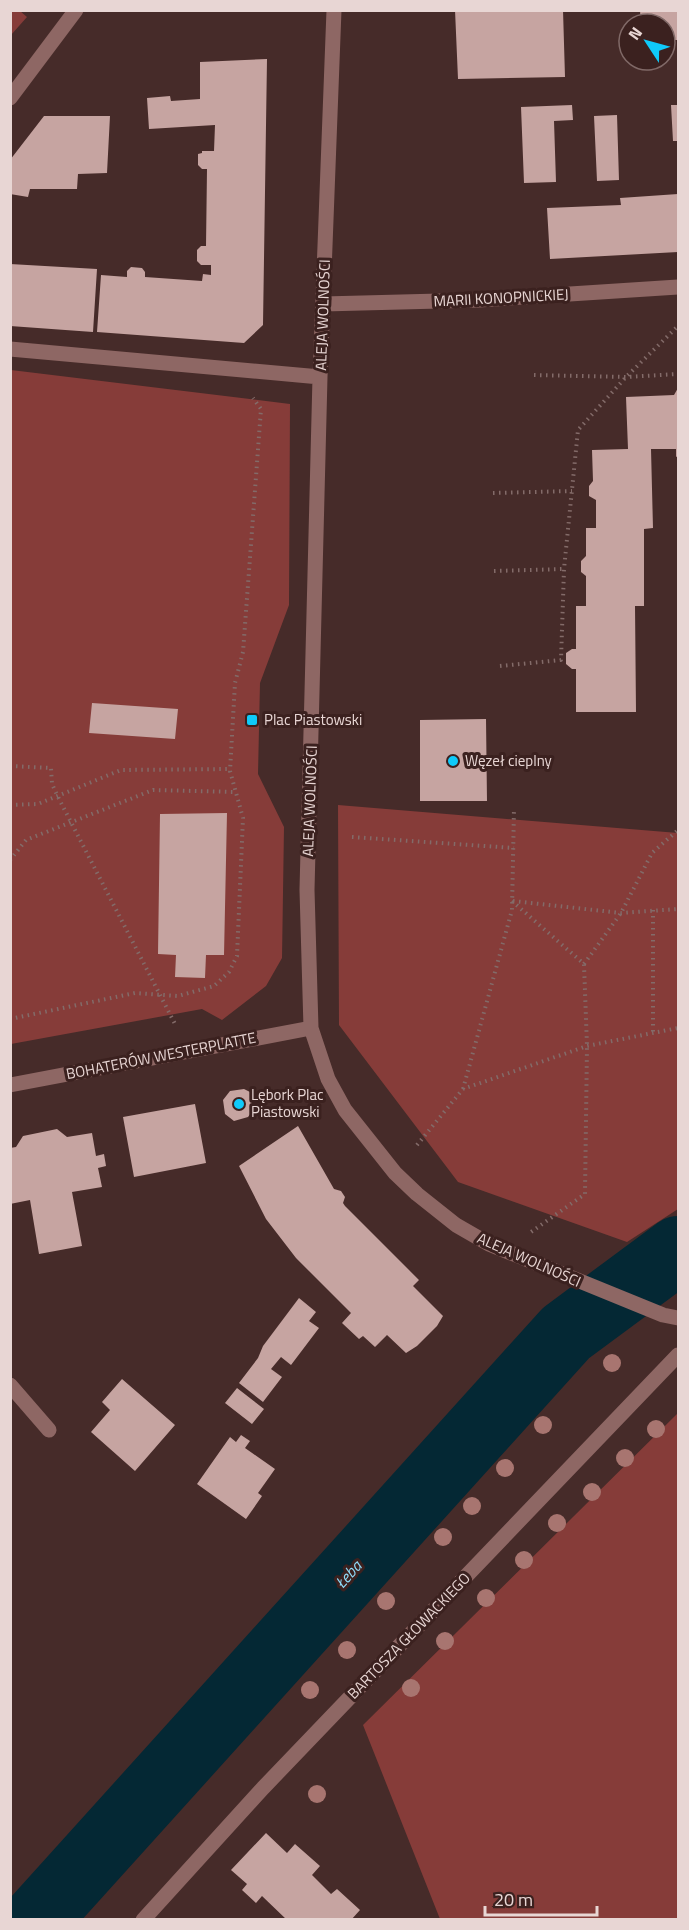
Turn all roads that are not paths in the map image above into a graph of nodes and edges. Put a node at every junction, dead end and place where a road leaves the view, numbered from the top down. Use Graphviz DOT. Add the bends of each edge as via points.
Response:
graph roads {
  1 [pos="76,10"];
  2 [pos="334,10"];
  3 [pos="10,98"];
  4 [pos="678,287"];
  5 [pos="323,304"];
  6 [pos="10,349"];
  7 [pos="320,377"];
  8 [pos="311,1028"];
  9 [pos="10,1085"];
  10 [pos="671,1316"];
  11 [pos="678,1355"];
  12 [pos="10,1385"];
  13 [pos="49,1430"];
  14 [pos="143,1920"];
  1 -- 3 [label="street"];
  2 -- 5 [label="street, ALEJA WOLNOŚCI"];
  4 -- 5 [label="street, MARII KONOPNICKIEJ" via="479,300"];
  5 -- 7 [label="street, ALEJA WOLNOŚCI"];
  6 -- 7 [label="street"];
  7 -- 8 [label="street, ALEJA WOLNOŚCI" via="307,890"];
  8 -- 9 [label="street, BOHATERÓW WESTERPLATTE"];
  8 -- 10 [label="street, ALEJA WOLNOŚCI" via="328,1079 345,1110 395,1173 417,1194 481,1240"];
  11 -- 14 [label="street, BARTOSZA GŁOWACKIEGO" via="271,1780"];
  12 -- 13 [label="street"];
}
